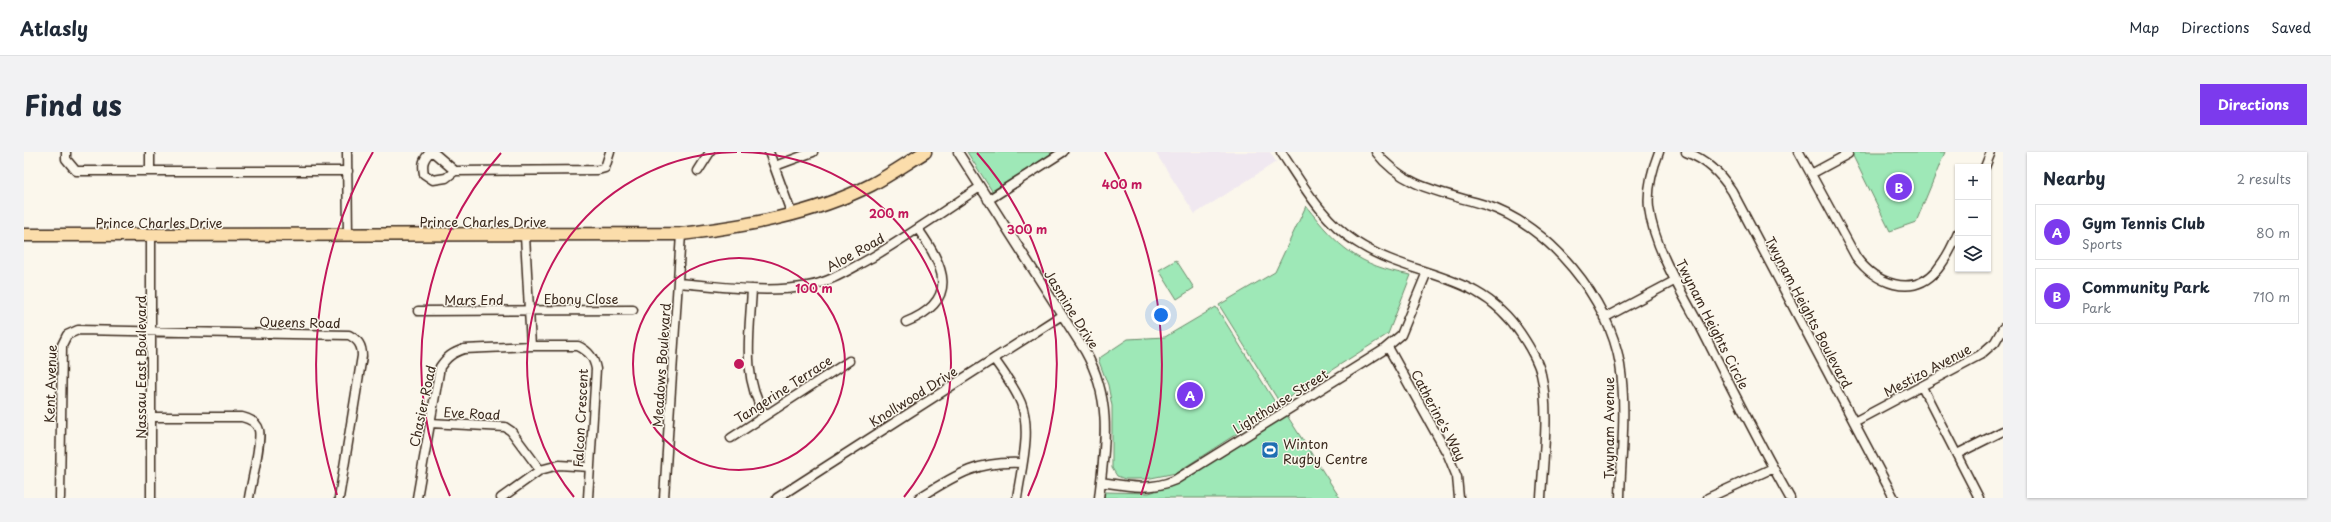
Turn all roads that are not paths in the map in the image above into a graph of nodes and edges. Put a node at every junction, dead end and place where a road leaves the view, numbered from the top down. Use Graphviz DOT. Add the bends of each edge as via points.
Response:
graph roads {
  1 [pos="66,152"];
  2 [pos="150,152"];
  3 [pos="347,152"];
  4 [pos="430,152"];
  5 [pos="434,152"];
  6 [pos="610,152"];
  7 [pos="710,152"];
  8 [pos="769,152"];
  9 [pos="813,152"];
  10 [pos="926,152"];
  11 [pos="958,152"];
  12 [pos="1064,152"];
  13 [pos="1282,152"];
  14 [pos="1376,152"];
  15 [pos="1659,152"];
  16 [pos="1686,152"];
  17 [pos="1799,152"];
  18 [pos="1991,152"];
  19 [pos="1848,154"];
  20 [pos="1986,164"];
  21 [pos="775,166"];
  22 [pos="150,170"];
  23 [pos="348,171"];
  24 [pos="454,171"];
  25 [pos="698,171"];
  26 [pos="1811,174"];
  27 [pos="980,187"];
  28 [pos="988,200"];
  29 [pos="792,215"];
  30 [pos="918,228"];
  31 [pos="681,234"];
  32 [pos="24,235"];
  33 [pos="348,235"];
  34 [pos="152,236"];
  35 [pos="525,236"];
  36 [pos="1956,236"];
  37 [pos="1427,272"];
  38 [pos="1676,280"];
  39 [pos="678,283"];
  40 [pos="752,289"];
  41 [pos="633,310"];
  42 [pos="418,311"];
  43 [pos="530,311"];
  44 [pos="1062,315"];
  45 [pos="1604,318"];
  46 [pos="906,322"];
  47 [pos="2003,328"];
  48 [pos="152,331"];
  49 [pos="531,346"];
  50 [pos="1388,347"];
  51 [pos="994,359"];
  52 [pos="849,361"];
  53 [pos="1922,387"];
  54 [pos="765,416"];
  55 [pos="152,417"];
  56 [pos="1854,422"];
  57 [pos="430,423"];
  58 [pos="2003,432"];
  59 [pos="731,438"];
  60 [pos="1958,454"];
  61 [pos="1021,463"];
  62 [pos="590,468"];
  63 [pos="1773,468"];
  64 [pos="540,470"];
  65 [pos="1101,482"];
  66 [pos="60,498"];
  67 [pos="151,498"];
  68 [pos="249,498"];
  69 [pos="339,498"];
  70 [pos="417,498"];
  71 [pos="501,498"];
  72 [pos="588,498"];
  73 [pos="664,498"];
  74 [pos="777,498"];
  75 [pos="919,498"];
  76 [pos="1017,498"];
  77 [pos="1099,498"];
  78 [pos="1459,498"];
  79 [pos="1541,498"];
  80 [pos="1620,498"];
  81 [pos="1708,498"];
  82 [pos="1790,498"];
  83 [pos="1894,498"];
  84 [pos="1979,498"];
  1 -- 22 [label="street" via="66,159 76,171"];
  2 -- 22 [label="street"];
  3 -- 23 [label="street"];
  4 -- 24 [label="street" via="423,161 424,174 428,178 440,180"];
  5 -- 24 [label="street"];
  6 -- 24 [label="street" via="605,168 598,170"];
  7 -- 25 [label="street"];
  8 -- 21 [label="street"];
  9 -- 21 [label="street"];
  10 -- 29 [label="highway, Prince Charles Drive" via="870,185"];
  11 -- 27 [label="street, Jasmine Drive"];
  12 -- 28 [label="street"];
  13 -- 37 [label="street" via="1316,204 1337,228 1381,256"];
  14 -- 45 [label="street, Twynam Avenue" via="1394,170 1412,182 1498,210 1536,231 1564,257"];
  15 -- 38 [label="street, Twynam Heights Circle" via="1651,177 1649,207 1654,229"];
  16 -- 56 [label="street, Twynam Heights Boulevard" via="1715,169 1732,191"];
  17 -- 26 [label="street"];
  18 -- 20 [label="street"];
  19 -- 26 [label="street"];
  21 -- 29 [label="street"];
  22 -- 23 [label="street"];
  23 -- 33 [label="street"];
  26 -- 36 [label="street" via="1856,257 1870,274 1887,283 1910,285 1930,276 1942,264"];
  27 -- 28 [label="street, Jasmine Drive"];
  27 -- 30 [label="street, Aloe Road"];
  28 -- 44 [label="street, Jasmine Drive"];
  29 -- 31 [label="highway, Prince Charles Drive" via="753,224"];
  30 -- 40 [label="street, Aloe Road" via="830,280 799,288"];
  30 -- 46 [label="street" via="942,269 943,284 936,300 927,311"];
  31 -- 35 [label="highway, Prince Charles Drive"];
  31 -- 39 [label="street, Meadows Boulevard"];
  32 -- 34 [label="highway, Prince Charles Drive"];
  33 -- 34 [label="highway, Prince Charles Drive"];
  33 -- 35 [label="highway, Prince Charles Drive"];
  34 -- 48 [label="street, Nassau East Boulevard"];
  35 -- 43 [label="street"];
  37 -- 50 [label="street, Lighthouse Street" via="1403,330 1398,339"];
  37 -- 79 [label="street" via="1463,284 1497,305 1515,324 1532,352 1541,372 1544,389"];
  38 -- 45 [label="street"];
  38 -- 63 [label="street, Twynam Heights Circle"];
  39 -- 40 [label="street, Aloe Road"];
  39 -- 73 [label="street, Meadows Boulevard"];
  40 -- 54 [label="street" via="749,371 754,394"];
  41 -- 43 [label="street, Ebony Close"];
  42 -- 43 [label="street, Mars End"];
  43 -- 49 [label="street"];
  44 -- 51 [label="street, Knollwood Drive"];
  44 -- 65 [label="street, Jasmine Drive" via="1091,362 1103,395 1106,425"];
  45 -- 80 [label="street, Twynam Avenue" via="1617,351 1623,389"];
  47 -- 53 [label="street, Mestizo Avenue" via="1995,342 1980,355"];
  48 -- 55 [label="street, Nassau East Boulevard"];
  48 -- 66 [label="street, Kent Avenue" via="78,330 67,335 64,340"];
  48 -- 69 [label="street, Queens Road" via="349,335 355,338 362,356"];
  49 -- 57 [label="street, Chasier Road" via="464,349 454,352 440,367"];
  49 -- 62 [label="street, Falcon Crescent" via="578,346 585,350 594,362 596,369"];
  50 -- 65 [label="street, Lighthouse Street" via="1175,480 1143,488"];
  50 -- 78 [label="street, Catherine's Way" via="1448,455 1456,477"];
  51 -- 61 [label="street" via="1015,391 1023,409 1025,432"];
  51 -- 74 [label="street, Knollwood Drive"];
  52 -- 54 [label="street, Tangerine Terrace"];
  53 -- 56 [label="street, Mestizo Avenue"];
  53 -- 60 [label="street"];
  54 -- 59 [label="street, Tangerine Terrace"];
  55 -- 67 [label="street, Nassau East Boulevard"];
  55 -- 68 [label="street" via="242,418 253,421 257,425 259,435"];
  56 -- 83 [label="street, Twynam Heights Boulevard"];
  57 -- 64 [label="street, Eve Road" via="505,427 515,436"];
  57 -- 70 [label="street, Chasier Road"];
  58 -- 60 [label="street"];
  60 -- 84 [label="street"];
  61 -- 75 [label="street" via="990,463 975,467"];
  61 -- 76 [label="street"];
  62 -- 64 [label="street" via="559,466"];
  62 -- 72 [label="street, Falcon Crescent"];
  63 -- 81 [label="street"];
  63 -- 82 [label="street, Twynam Heights Circle"];
  64 -- 71 [label="street"];
  65 -- 77 [label="street, Jasmine Drive"];
}
